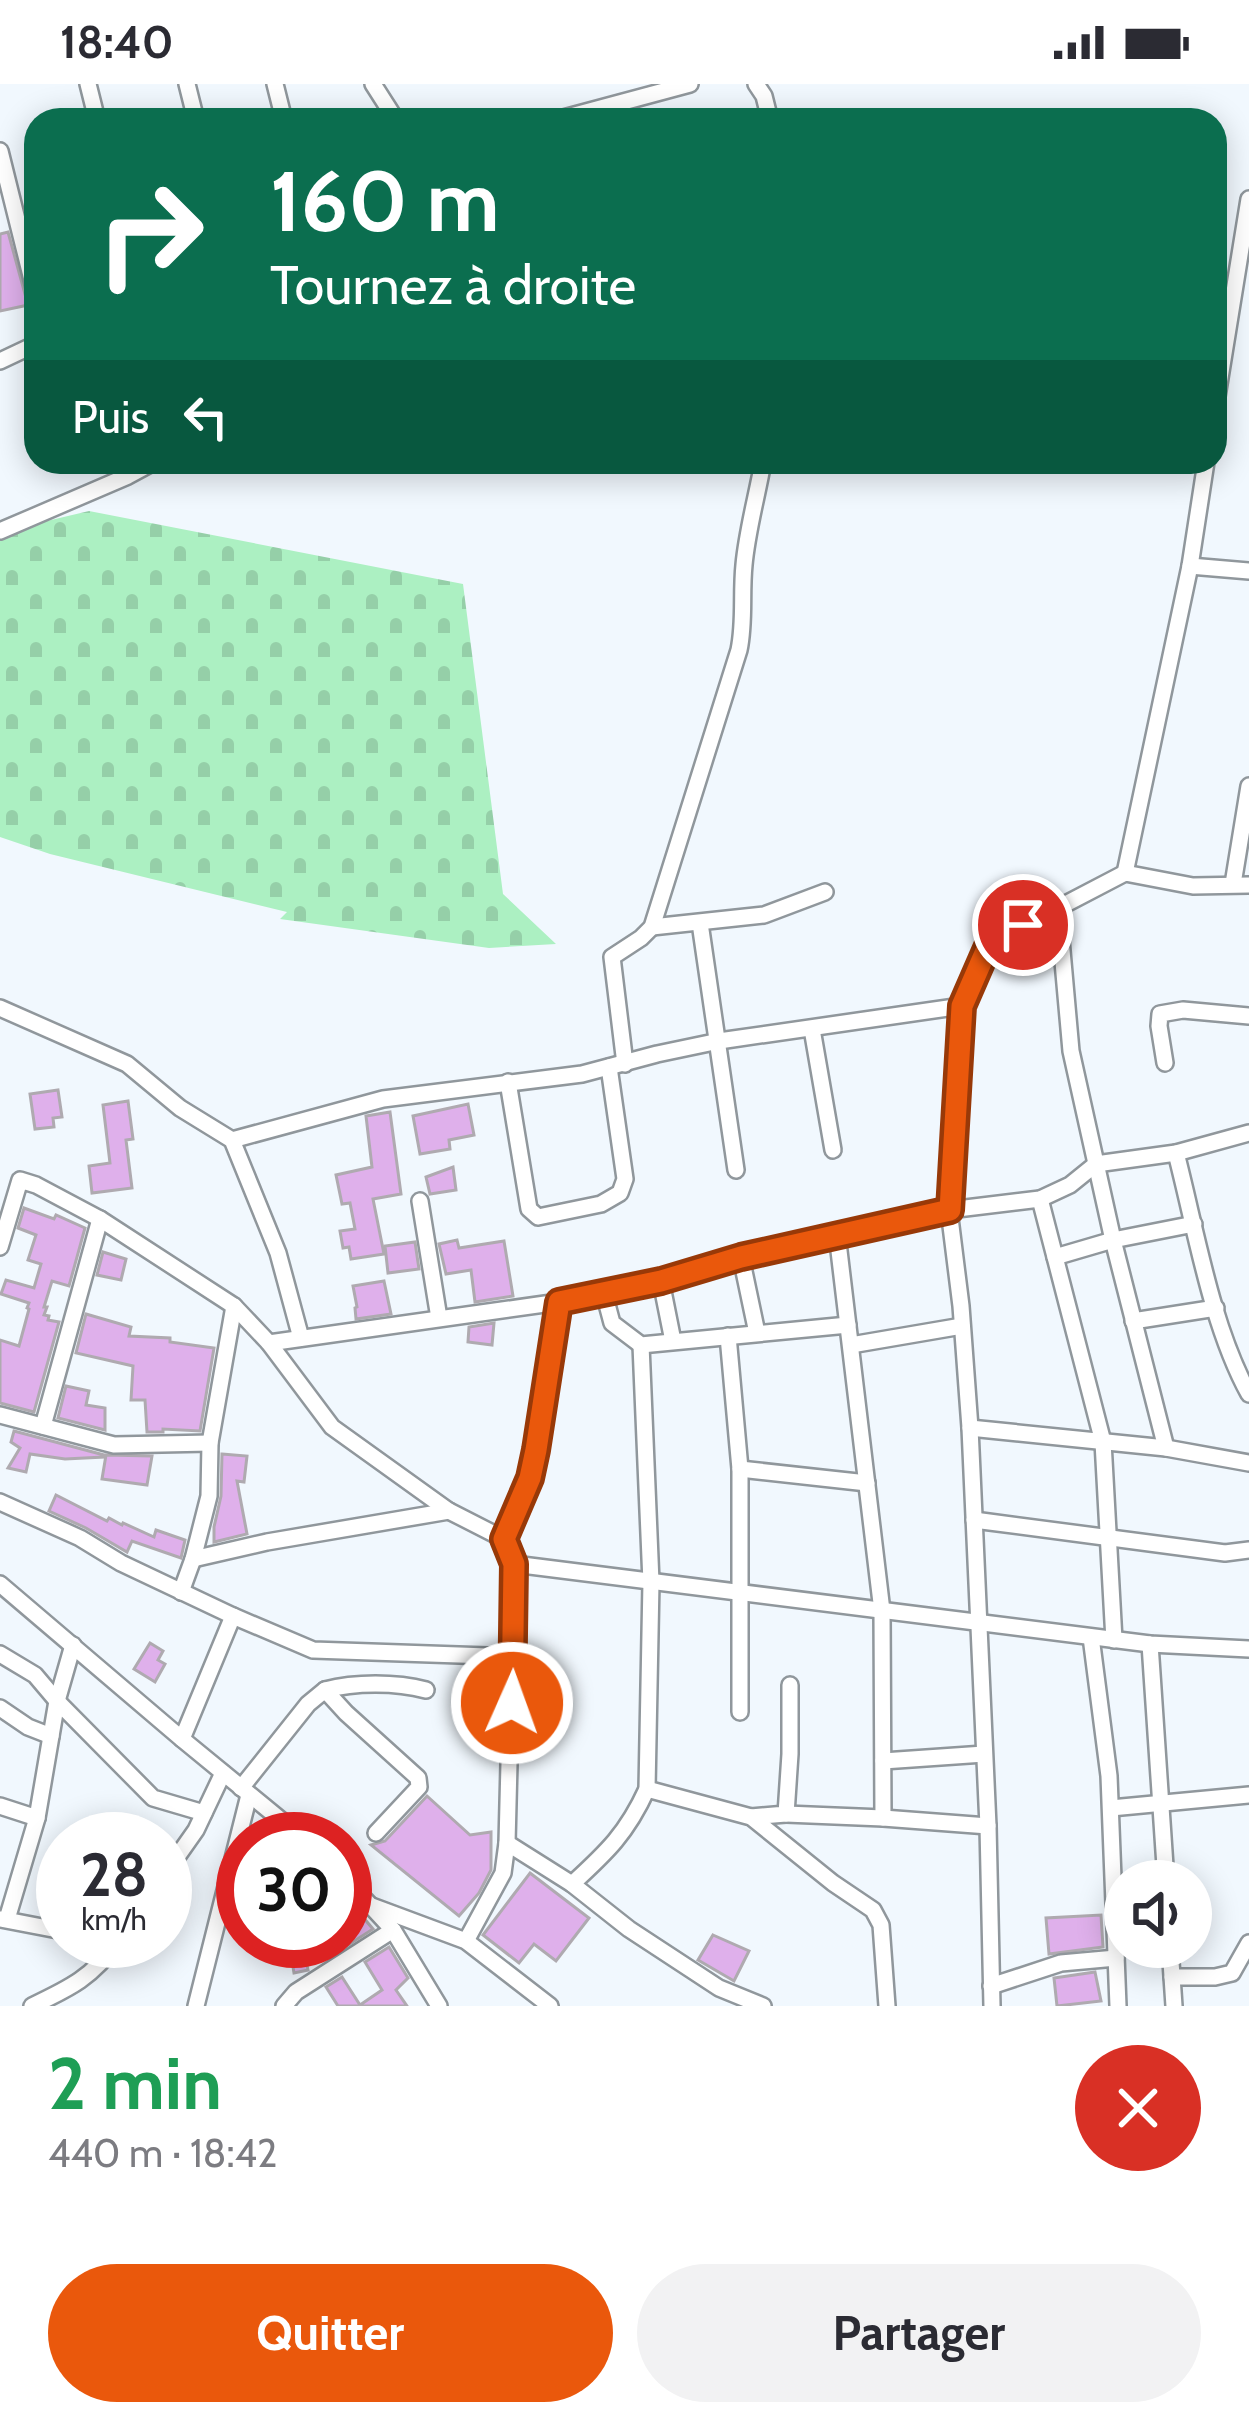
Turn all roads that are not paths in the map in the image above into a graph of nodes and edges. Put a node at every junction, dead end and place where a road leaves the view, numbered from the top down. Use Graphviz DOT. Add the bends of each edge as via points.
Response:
graph roads {
  1 [pos="690,84"];
  2 [pos="601,108"];
  3 [pos="0,152"];
  4 [pos="1249,199"];
  5 [pos="24,248"];
  6 [pos="1242,283"];
  7 [pos="1227,353"];
  8 [pos="132,474"];
  9 [pos="761,474"];
  10 [pos="1204,474"];
  11 [pos="0,531"];
  12 [pos="1190,566"];
  13 [pos="1249,572"];
  14 [pos="1249,786"];
  15 [pos="1125,873"];
  16 [pos="1241,884"];
  17 [pos="825,892"];
  18 [pos="1058,906"];
  19 [pos="700,923"];
  20 [pos="652,927"];
  21 [pos="962,1006"];
  22 [pos="0,1008"];
  23 [pos="1249,1016"];
  24 [pos="812,1029"];
  25 [pos="719,1042"];
  26 [pos="1165,1063"];
  27 [pos="617,1065"];
  28 [pos="508,1082"];
  29 [pos="1249,1133"];
  30 [pos="232,1140"];
  31 [pos="833,1150"];
  32 [pos="1176,1153"];
  33 [pos="1096,1164"];
  34 [pos="736,1170"];
  35 [pos="1040,1199"];
  36 [pos="420,1201"];
  37 [pos="950,1210"];
  38 [pos="100,1219"];
  39 [pos="1194,1224"];
  40 [pos="838,1234"];
  41 [pos="1113,1240"];
  42 [pos="0,1247"];
  43 [pos="741,1257"];
  44 [pos="1055,1257"];
  45 [pos="661,1281"];
  46 [pos="604,1293"];
  47 [pos="559,1302"];
  48 [pos="234,1306"];
  49 [pos="1216,1308"];
  50 [pos="439,1318"];
  51 [pos="1133,1322"];
  52 [pos="848,1325"];
  53 [pos="962,1326"];
  54 [pos="758,1333"];
  55 [pos="728,1336"];
  56 [pos="301,1338"];
  57 [pos="673,1341"];
  58 [pos="269,1343"];
  59 [pos="640,1345"];
  60 [pos="851,1345"];
  61 [pos="1249,1394"];
  62 [pos="0,1415"];
  63 [pos="43,1426"];
  64 [pos="970,1428"];
  65 [pos="1103,1442"];
  66 [pos="210,1443"];
  67 [pos="1166,1448"];
  68 [pos="1249,1463"];
  69 [pos="740,1469"];
  70 [pos="867,1483"];
  71 [pos="0,1502"];
  72 [pos="449,1511"];
  73 [pos="974,1520"];
  74 [pos="1108,1537"];
  75 [pos="504,1539"];
  76 [pos="1249,1550"];
  77 [pos="193,1558"];
  78 [pos="514,1564"];
  79 [pos="651,1582"];
  80 [pos="0,1584"];
  81 [pos="181,1592"];
  82 [pos="742,1594"];
  83 [pos="882,1611"];
  84 [pos="233,1616"];
  85 [pos="978,1624"];
  86 [pos="1091,1637"];
  87 [pos="1114,1640"];
  88 [pos="1150,1644"];
  89 [pos="73,1645"];
  90 [pos="1249,1649"];
  91 [pos="0,1654"];
  92 [pos="514,1657"];
  93 [pos="790,1685"];
  94 [pos="325,1690"];
  95 [pos="426,1690"];
  96 [pos="56,1701"];
  97 [pos="0,1708"];
  98 [pos="740,1712"];
  99 [pos="51,1736"];
  100 [pos="182,1739"];
  101 [pos="984,1754"];
  102 [pos="883,1761"];
  103 [pos="223,1773"];
  104 [pos="647,1789"];
  105 [pos="245,1791"];
  106 [pos="1249,1795"];
  107 [pos="1161,1804"];
  108 [pos="0,1805"];
  109 [pos="1111,1808"];
  110 [pos="38,1812"];
  111 [pos="271,1812"];
  112 [pos="204,1814"];
  113 [pos="786,1814"];
  114 [pos="751,1816"];
  115 [pos="36,1818"];
  116 [pos="883,1818"];
  117 [pos="36,1821"];
  118 [pos="988,1826"];
  119 [pos="192,1832"];
  120 [pos="376,1833"];
  121 [pos="507,1843"];
  122 [pos="1113,1860"];
  123 [pos="1165,1860"];
  124 [pos="572,1884"];
  125 [pos="372,1906"];
  126 [pos="4,1919"];
  127 [pos="36,1926"];
  128 [pos="393,1930"];
  129 [pos="466,1941"];
  130 [pos="1249,1943"];
  131 [pos="1104,1959"];
  132 [pos="93,1968"];
  133 [pos="1116,1968"];
  134 [pos="1171,1968"];
  135 [pos="1172,1977"];
  136 [pos="992,1986"];
  137 [pos="32,2006"];
  138 [pos="196,2006"];
  139 [pos="284,2006"];
  140 [pos="439,2006"];
  141 [pos="550,2006"];
  142 [pos="763,2006"];
  143 [pos="887,2006"];
  144 [pos="992,2006"];
  145 [pos="1118,2006"];
  146 [pos="1174,2006"];
  1 -- 2 [label="street"];
  3 -- 5 [label="street"];
  4 -- 6 [label="street"];
  6 -- 7 [label="street"];
  8 -- 11 [label="street"];
  9 -- 20 [label="street" via="739,650"];
  10 -- 12 [label="street"];
  12 -- 13 [label="street"];
  12 -- 15 [label="street"];
  14 -- 16 [label="street"];
  15 -- 16 [label="street" via="1193,886"];
  15 -- 18 [label="street"];
  17 -- 19 [label="street" via="764,915"];
  18 -- 21 [label="street" via="989,944"];
  18 -- 33 [label="street" via="1071,1051"];
  19 -- 20 [label="street"];
  19 -- 25 [label="street"];
  20 -- 27 [label="street" via="612,957"];
  21 -- 24 [label="street"];
  21 -- 37 [label="street"];
  22 -- 30 [label="street" via="127,1064"];
  23 -- 26 [label="street" via="1160,1014"];
  24 -- 25 [label="street"];
  24 -- 31 [label="street"];
  25 -- 27 [label="street"];
  25 -- 34 [label="street"];
  27 -- 28 [label="street"];
  27 -- 28 [label="street" via="620,1193 538,1216 529,1209"];
  28 -- 30 [label="street" via="383,1099"];
  29 -- 32 [label="street"];
  30 -- 56 [label="street" via="278,1253"];
  32 -- 33 [label="street"];
  32 -- 39 [label="street"];
  33 -- 35 [label="street"];
  33 -- 41 [label="street"];
  35 -- 37 [label="street"];
  35 -- 44 [label="street"];
  36 -- 50 [label="street"];
  37 -- 40 [label="street"];
  37 -- 53 [label="street"];
  38 -- 42 [label="street" via="20,1180"];
  38 -- 48 [label="street"];
  38 -- 63 [label="street"];
  39 -- 41 [label="street"];
  39 -- 49 [label="street"];
  40 -- 43 [label="street"];
  40 -- 52 [label="street"];
  41 -- 44 [label="street"];
  41 -- 51 [label="street"];
  43 -- 45 [label="street"];
  43 -- 54 [label="street"];
  44 -- 65 [label="street"];
  45 -- 46 [label="street"];
  45 -- 57 [label="street"];
  46 -- 47 [label="street"];
  46 -- 59 [label="street" via="612,1323"];
  47 -- 50 [label="street"];
  47 -- 75 [label="street" via="530,1478"];
  48 -- 58 [label="street"];
  48 -- 66 [label="street"];
  49 -- 51 [label="street"];
  49 -- 61 [label="street"];
  50 -- 56 [label="street"];
  51 -- 67 [label="street"];
  52 -- 54 [label="street"];
  52 -- 60 [label="street"];
  53 -- 60 [label="street"];
  53 -- 64 [label="street"];
  54 -- 55 [label="street"];
  55 -- 57 [label="street"];
  55 -- 69 [label="street"];
  56 -- 58 [label="street"];
  57 -- 59 [label="street"];
  58 -- 72 [label="street" via="332,1426"];
  59 -- 79 [label="street"];
  60 -- 70 [label="street"];
  62 -- 63 [label="street"];
  63 -- 66 [label="street" via="114,1445"];
  64 -- 65 [label="street"];
  64 -- 73 [label="street"];
  65 -- 67 [label="street"];
  65 -- 74 [label="street"];
  66 -- 77 [label="street" via="209,1496"];
  67 -- 68 [label="street"];
  69 -- 70 [label="street"];
  69 -- 82 [label="street"];
  70 -- 83 [label="street"];
  71 -- 81 [label="street"];
  72 -- 75 [label="street"];
  72 -- 77 [label="street"];
  73 -- 74 [label="street"];
  73 -- 85 [label="street"];
  74 -- 76 [label="street"];
  74 -- 87 [label="street"];
  75 -- 78 [label="street"];
  77 -- 81 [label="street"];
  78 -- 79 [label="street"];
  78 -- 92 [label="street"];
  79 -- 82 [label="street"];
  79 -- 104 [label="street"];
  80 -- 89 [label="street"];
  81 -- 84 [label="street"];
  82 -- 83 [label="street"];
  82 -- 98 [label="street"];
  83 -- 85 [label="street"];
  83 -- 102 [label="street"];
  84 -- 92 [label="street" via="313,1650"];
  84 -- 100 [label="street"];
  85 -- 86 [label="street"];
  85 -- 101 [label="street"];
  86 -- 87 [label="street"];
  86 -- 109 [label="street"];
  87 -- 88 [label="street"];
  88 -- 90 [label="street"];
  88 -- 107 [label="street"];
  89 -- 96 [label="street"];
  89 -- 100 [label="street"];
  91 -- 96 [label="street"];
  92 -- 121 [label="street"];
  93 -- 113 [label="street"];
  94 -- 95 [label="street"];
  94 -- 105 [label="street"];
  94 -- 120 [label="street" via="418,1778 419,1787"];
  96 -- 99 [label="street"];
  96 -- 112 [label="street" via="153,1798"];
  97 -- 99 [label="street"];
  99 -- 110 [label="street"];
  100 -- 103 [label="street"];
  101 -- 102 [label="street"];
  101 -- 118 [label="street"];
  102 -- 116 [label="street"];
  103 -- 105 [label="street"];
  103 -- 112 [label="street"];
  104 -- 114 [label="street"];
  104 -- 124 [label="street" via="615,1845"];
  105 -- 111 [label="street"];
  105 -- 138 [label="street"];
  106 -- 107 [label="street"];
  107 -- 109 [label="street"];
  107 -- 123 [label="street"];
  108 -- 115 [label="street"];
  109 -- 122 [label="street"];
  112 -- 119 [label="street"];
  113 -- 114 [label="street"];
  113 -- 116 [label="street"];
  114 -- 143 [label="street" via="873,1910"];
  116 -- 118 [label="street"];
  117 -- 126 [label="street"];
  118 -- 136 [label="street"];
  121 -- 124 [label="street"];
  121 -- 129 [label="street" via="503,1873"];
  124 -- 142 [label="street" via="719,1988"];
  125 -- 128 [label="street"];
  125 -- 129 [label="street"];
  126 -- 127 [label="street"];
  128 -- 139 [label="street"];
  128 -- 140 [label="street"];
  129 -- 141 [label="street"];
  130 -- 135 [label="street" via="1232,1973"];
  131 -- 136 [label="street"];
  132 -- 137 [label="street"];
  133 -- 145 [label="street"];
  134 -- 135 [label="street"];
  135 -- 146 [label="street"];
  136 -- 144 [label="street"];
}
